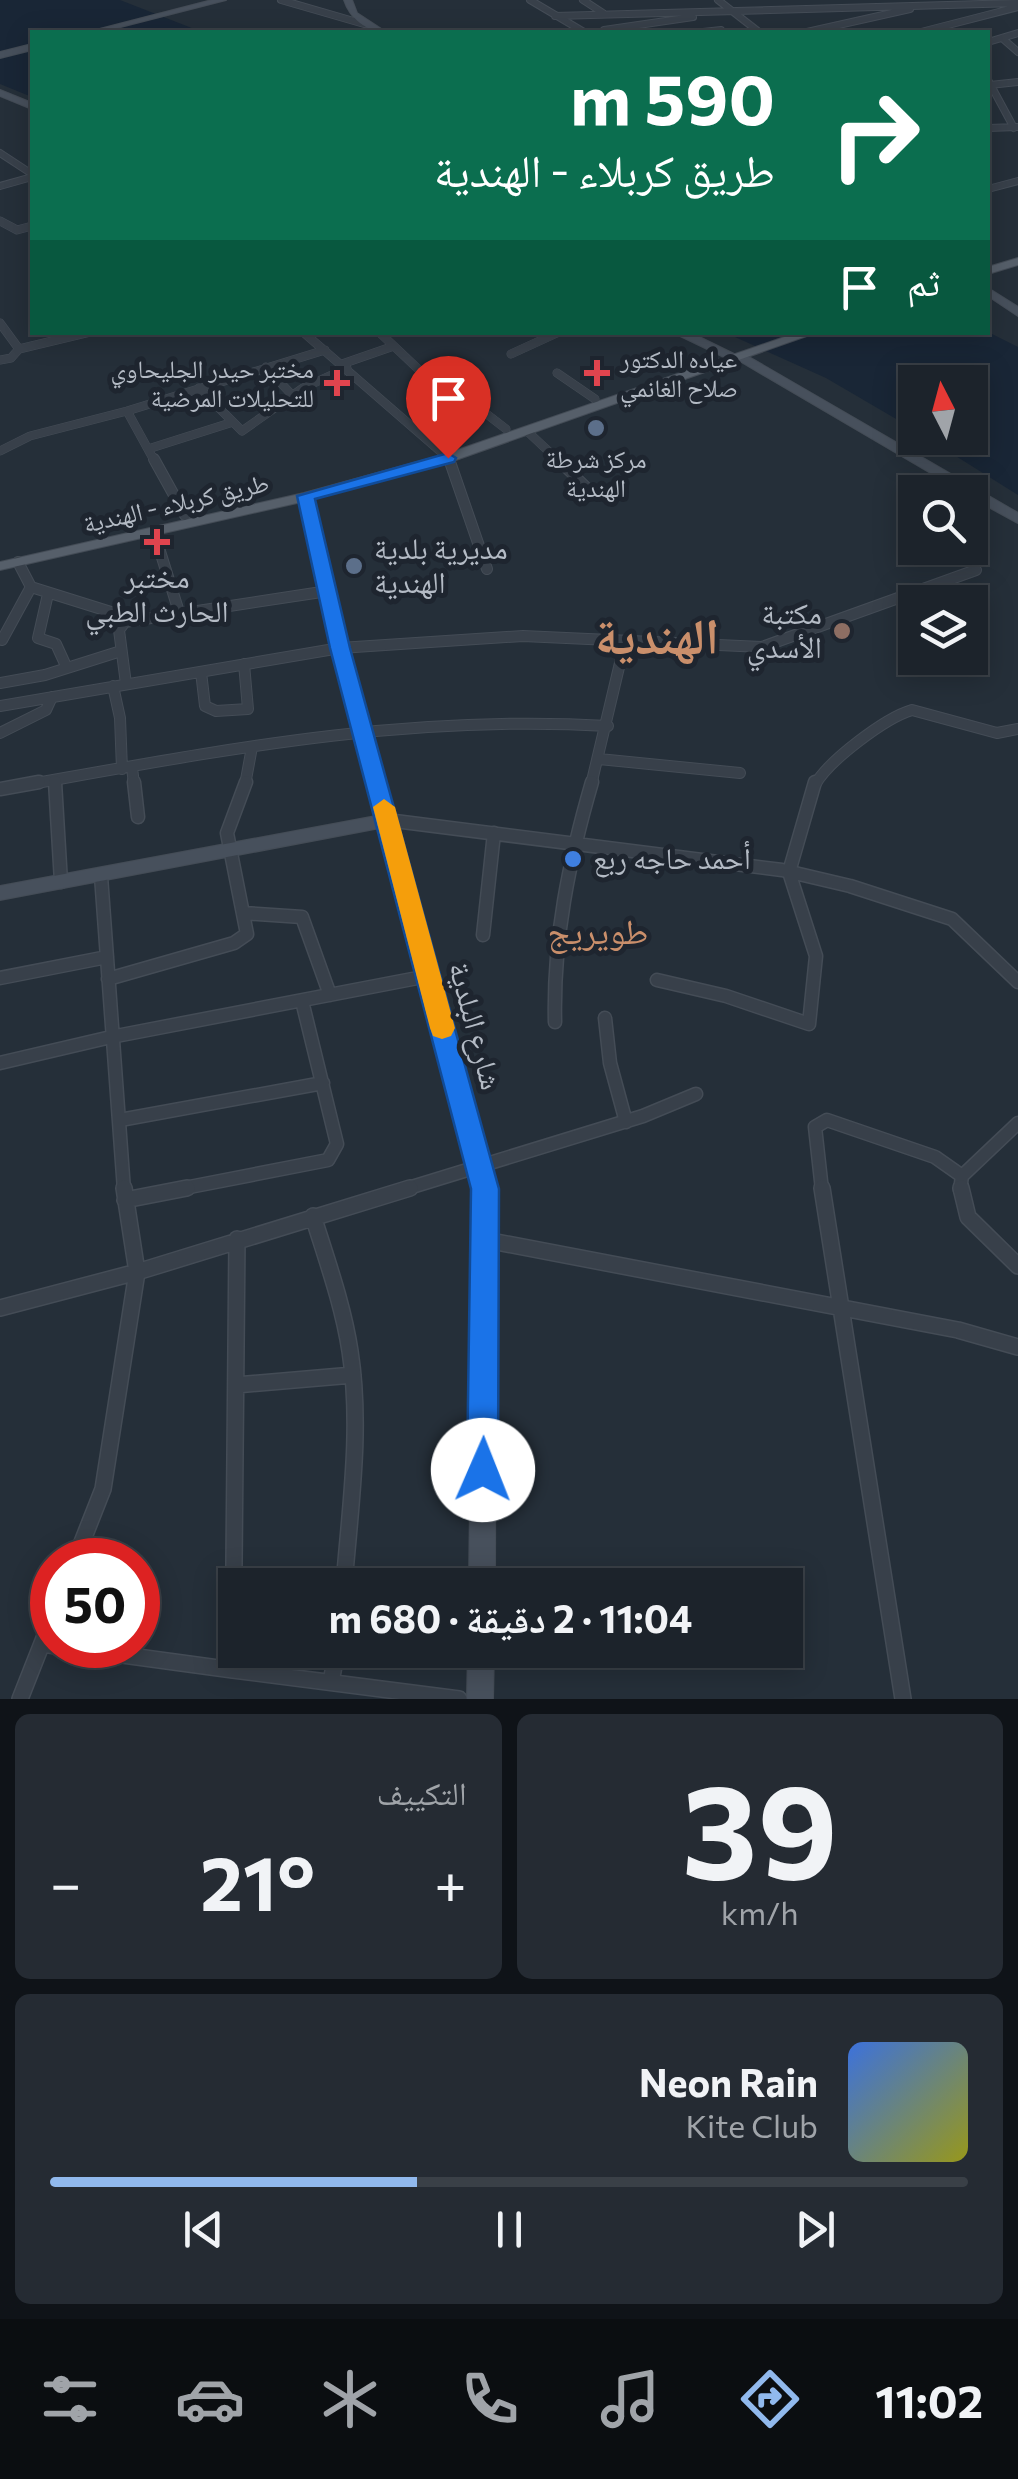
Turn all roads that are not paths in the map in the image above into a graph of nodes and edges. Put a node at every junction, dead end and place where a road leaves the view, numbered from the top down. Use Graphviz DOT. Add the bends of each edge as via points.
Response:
graph roads {
  1 [pos="220,0"];
  2 [pos="281,0"];
  3 [pos="348,0"];
  4 [pos="530,0"];
  5 [pos="583,0"];
  6 [pos="636,0"];
  7 [pos="718,0"];
  8 [pos="884,1"];
  9 [pos="1013,4"];
  10 [pos="914,8"];
  11 [pos="650,11"];
  12 [pos="730,11"];
  13 [pos="603,13"];
  14 [pos="582,15"];
  15 [pos="555,16"];
  16 [pos="364,24"];
  17 [pos="100,30"];
  18 [pos="378,30"];
  19 [pos="580,30"];
  20 [pos="604,30"];
  21 [pos="612,30"];
  22 [pos="756,30"];
  23 [pos="816,30"];
  24 [pos="928,30"];
  25 [pos="1018,33"];
  26 [pos="1002,38"];
  27 [pos="990,41"];
  28 [pos="30,48"];
  29 [pos="1018,52"];
  30 [pos="0,55"];
  31 [pos="990,82"];
  32 [pos="1018,82"];
  33 [pos="990,84"];
  34 [pos="0,93"];
  35 [pos="30,105"];
  36 [pos="990,128"];
  37 [pos="1016,128"];
  38 [pos="2,156"];
  39 [pos="30,174"];
  40 [pos="30,176"];
  41 [pos="1018,181"];
  42 [pos="0,186"];
  43 [pos="990,188"];
  44 [pos="0,221"];
  45 [pos="30,227"];
  46 [pos="1018,257"];
  47 [pos="990,267"];
  48 [pos="990,292"];
  49 [pos="1018,312"];
  50 [pos="0,323"];
  51 [pos="78,335"];
  52 [pos="306,335"];
  53 [pos="381,335"];
  54 [pos="553,335"];
  55 [pos="688,335"];
  56 [pos="784,335"];
  57 [pos="802,335"];
  58 [pos="391,347"];
  59 [pos="19,350"];
  60 [pos="325,350"];
  61 [pos="745,352"];
  62 [pos="511,354"];
  63 [pos="0,360"];
  64 [pos="345,366"];
  65 [pos="266,367"];
  66 [pos="557,373"];
  67 [pos="200,388"];
  68 [pos="292,394"];
  69 [pos="594,400"];
  70 [pos="454,402"];
  71 [pos="475,405"];
  72 [pos="127,411"];
  73 [pos="230,424"];
  74 [pos="506,429"];
  75 [pos="528,432"];
  76 [pos="148,449"];
  77 [pos="0,451"];
  78 [pos="444,454"];
  79 [pos="587,488"];
  80 [pos="306,496"];
  81 [pos="185,515"];
  82 [pos="1018,518"];
  83 [pos="154,532"];
  84 [pos="0,558"];
  85 [pos="18,562"];
  86 [pos="0,566"];
  87 [pos="487,569"];
  88 [pos="976,570"];
  89 [pos="31,588"];
  90 [pos="328,591"];
  91 [pos="48,594"];
  92 [pos="179,612"];
  93 [pos="125,622"];
  94 [pos="2,640"];
  95 [pos="625,642"];
  96 [pos="340,648"];
  97 [pos="122,651"];
  98 [pos="244,664"];
  99 [pos="66,666"];
  100 [pos="201,672"];
  101 [pos="0,683"];
  102 [pos="126,684"];
  103 [pos="112,686"];
  104 [pos="52,697"];
  105 [pos="0,706"];
  106 [pos="608,726"];
  107 [pos="362,729"];
  108 [pos="1018,729"];
  109 [pos="0,733"];
  110 [pos="252,747"];
  111 [pos="599,760"];
  112 [pos="127,768"];
  113 [pos="740,773"];
  114 [pos="55,780"];
  115 [pos="0,789"];
  116 [pos="138,817"];
  117 [pos="387,820"];
  118 [pos="494,833"];
  119 [pos="576,845"];
  120 [pos="230,850"];
  121 [pos="789,872"];
  122 [pos="100,876"];
  123 [pos="61,882"];
  124 [pos="0,893"];
  125 [pos="243,913"];
  126 [pos="483,934"];
  127 [pos="107,958"];
  128 [pos="428,976"];
  129 [pos="0,978"];
  130 [pos="108,979"];
  131 [pos="657,980"];
  132 [pos="1018,982"];
  133 [pos="330,995"];
  134 [pos="302,1002"];
  135 [pos="605,1018"];
  136 [pos="554,1022"];
  137 [pos="112,1037"];
  138 [pos="0,1062"];
  139 [pos="324,1084"];
  140 [pos="696,1094"];
  141 [pos="120,1120"];
  142 [pos="626,1122"];
  143 [pos="1018,1122"];
  144 [pos="479,1166"];
  145 [pos="962,1176"];
  146 [pos="125,1200"];
  147 [pos="313,1216"];
  148 [pos="238,1239"];
  149 [pos="486,1240"];
  150 [pos="1018,1266"];
  151 [pos="137,1272"];
  152 [pos="0,1308"];
  153 [pos="843,1310"];
  154 [pos="1018,1347"];
  155 [pos="354,1375"];
  156 [pos="236,1384"];
  157 [pos="84,1538"];
  158 [pos="345,1568"];
  159 [pos="482,1568"];
  160 [pos="160,1660"];
  161 [pos="32,1668"];
  162 [pos="333,1668"];
  163 [pos="481,1668"];
  164 [pos="233,1670"];
  165 [pos="331,1682"];
  166 [pos="20,1699"];
  167 [pos="459,1699"];
  168 [pos="480,1699"];
  169 [pos="902,1699"];
  1 -- 17 [label="main road"];
  2 -- 16 [label="street"];
  3 -- 16 [label="main road"];
  4 -- 15 [label="street"];
  5 -- 13 [label="street"];
  6 -- 11 [label="street"];
  7 -- 12 [label="street"];
  8 -- 10 [label="street"];
  8 -- 12 [label="street"];
  9 -- 10 [label="street"];
  9 -- 24 [label="street"];
  10 -- 23 [label="street"];
  11 -- 12 [label="street"];
  11 -- 13 [label="street"];
  12 -- 21 [label="street"];
  12 -- 22 [label="street"];
  13 -- 14 [label="street"];
  14 -- 15 [label="street"];
  14 -- 20 [label="street"];
  15 -- 19 [label="street"];
  16 -- 18 [label="main road"];
  25 -- 26 [label="street"];
  26 -- 27 [label="street"];
  26 -- 29 [label="street"];
  28 -- 30 [label="main road"];
  31 -- 32 [label="street"];
  33 -- 37 [label="street"];
  34 -- 35 [label="main road"];
  36 -- 37 [label="street"];
  38 -- 39 [label="street"];
  40 -- 42 [label="street"];
  41 -- 43 [label="street"];
  44 -- 45 [label="street" via="17,230"];
  46 -- 47 [label="main road"];
  48 -- 49 [label="main road"];
  50 -- 59 [label="street"];
  51 -- 59 [label="street"];
  52 -- 60 [label="street"];
  53 -- 58 [label="street"];
  54 -- 62 [label="street"];
  55 -- 61 [label="main road"];
  56 -- 61 [label="main road"];
  57 -- 61 [label="main road"];
  58 -- 64 [label="street"];
  58 -- 70 [label="street"];
  59 -- 63 [label="street"];
  60 -- 64 [label="street"];
  60 -- 65 [label="street"];
  61 -- 69 [label="main road"];
  61 -- 75 [label="main road, طريق كربلاء - الهندية"];
  61 -- 82 [label="main road"];
  64 -- 68 [label="street"];
  64 -- 78 [label="street"];
  65 -- 67 [label="street"];
  65 -- 68 [label="street"];
  66 -- 69 [label="street"];
  67 -- 72 [label="street"];
  67 -- 73 [label="street"];
  68 -- 73 [label="street" via="248,430"];
  69 -- 74 [label="main road"];
  71 -- 74 [label="street"];
  72 -- 76 [label="street"];
  72 -- 77 [label="street" via="30,436"];
  73 -- 76 [label="street"];
  74 -- 78 [label="main road"];
  75 -- 78 [label="main road, طريق كربلاء - الهندية"];
  75 -- 79 [label="street"];
  76 -- 81 [label="street"];
  78 -- 80 [label="main road, طريق كربلاء - الهندية"];
  78 -- 81 [label="main road"];
  78 -- 87 [label="street"];
  80 -- 83 [label="main road, طريق كربلاء - الهندية"];
  80 -- 90 [label="main road, شارع البلدية"];
  81 -- 84 [label="main road"];
  83 -- 85 [label="main road, طريق كربلاء - الهندية"];
  83 -- 92 [label="street"];
  85 -- 86 [label="main road, طريق كربلاء - الهندية"];
  85 -- 89 [label="street"];
  88 -- 95 [label="street" via="762,648"];
  89 -- 91 [label="street"];
  89 -- 94 [label="street"];
  90 -- 92 [label="street"];
  90 -- 96 [label="main road, شارع البلدية"];
  91 -- 93 [label="street"];
  91 -- 99 [label="street" via="38,638 56,644"];
  92 -- 93 [label="street"];
  93 -- 97 [label="street" via="119,630"];
  95 -- 96 [label="street" via="522,636"];
  95 -- 106 [label="street"];
  96 -- 98 [label="street"];
  96 -- 107 [label="main road, شارع البلدية"];
  97 -- 99 [label="street"];
  97 -- 102 [label="street"];
  98 -- 100 [label="street"];
  98 -- 100 [label="street" via="248,709 206,706"];
  99 -- 101 [label="street"];
  100 -- 102 [label="street"];
  102 -- 103 [label="street"];
  103 -- 104 [label="street"];
  103 -- 112 [label="street"];
  104 -- 105 [label="street"];
  104 -- 109 [label="street" via="46,710"];
  106 -- 107 [label="street" via="472,720"];
  106 -- 111 [label="street"];
  107 -- 110 [label="street"];
  107 -- 117 [label="main road, شارع البلدية"];
  108 -- 121 [label="street" via="998,733 912,710 899,714 816,780"];
  110 -- 112 [label="street"];
  110 -- 120 [label="street" via="251,770 228,833"];
  111 -- 113 [label="street"];
  111 -- 119 [label="street"];
  112 -- 114 [label="street"];
  112 -- 116 [label="street"];
  114 -- 115 [label="street"];
  114 -- 123 [label="street"];
  117 -- 118 [label="street"];
  117 -- 120 [label="main road"];
  117 -- 128 [label="main road, شارع البلدية"];
  118 -- 119 [label="street"];
  118 -- 126 [label="street"];
  119 -- 121 [label="street"];
  119 -- 136 [label="street" via="568,864"];
  120 -- 122 [label="main road"];
  120 -- 125 [label="street"];
  121 -- 131 [label="street" via="816,956 810,1024"];
  121 -- 132 [label="street" via="952,919"];
  122 -- 123 [label="main road"];
  122 -- 127 [label="street"];
  123 -- 124 [label="main road"];
  125 -- 130 [label="street" via="242,939"];
  125 -- 133 [label="street" via="302,918"];
  127 -- 129 [label="street"];
  127 -- 130 [label="street"];
  128 -- 133 [label="street"];
  128 -- 144 [label="main road, شارع البلدية"];
  130 -- 137 [label="street"];
  133 -- 134 [label="street"];
  134 -- 137 [label="street"];
  134 -- 139 [label="street"];
  135 -- 142 [label="street"];
  137 -- 138 [label="street"];
  137 -- 141 [label="street"];
  139 -- 141 [label="street"];
  139 -- 146 [label="street" via="337,1144 328,1160"];
  140 -- 142 [label="street"];
  141 -- 146 [label="street"];
  142 -- 144 [label="street"];
  143 -- 145 [label="street"];
  144 -- 147 [label="street"];
  144 -- 149 [label="main road, شارع البلدية"];
  145 -- 150 [label="street" via="966,1217"];
  145 -- 153 [label="street" via="934,1158 820,1121 818,1164"];
  146 -- 151 [label="street"];
  147 -- 148 [label="street"];
  147 -- 155 [label="street" via="342,1308"];
  148 -- 151 [label="street"];
  148 -- 156 [label="street"];
  149 -- 153 [label="street"];
  149 -- 159 [label="main road, شارع البلدية"];
  151 -- 152 [label="street"];
  151 -- 157 [label="street" via="103,1490"];
  153 -- 154 [label="street"];
  153 -- 169 [label="street"];
  155 -- 156 [label="street"];
  155 -- 158 [label="street"];
  156 -- 164 [label="street"];
  160 -- 164 [label="street"];
  161 -- 166 [label="street"];
  162 -- 165 [label="street"];
  163 -- 168 [label="main road"];
  164 -- 165 [label="street"];
  165 -- 167 [label="street"];
}
